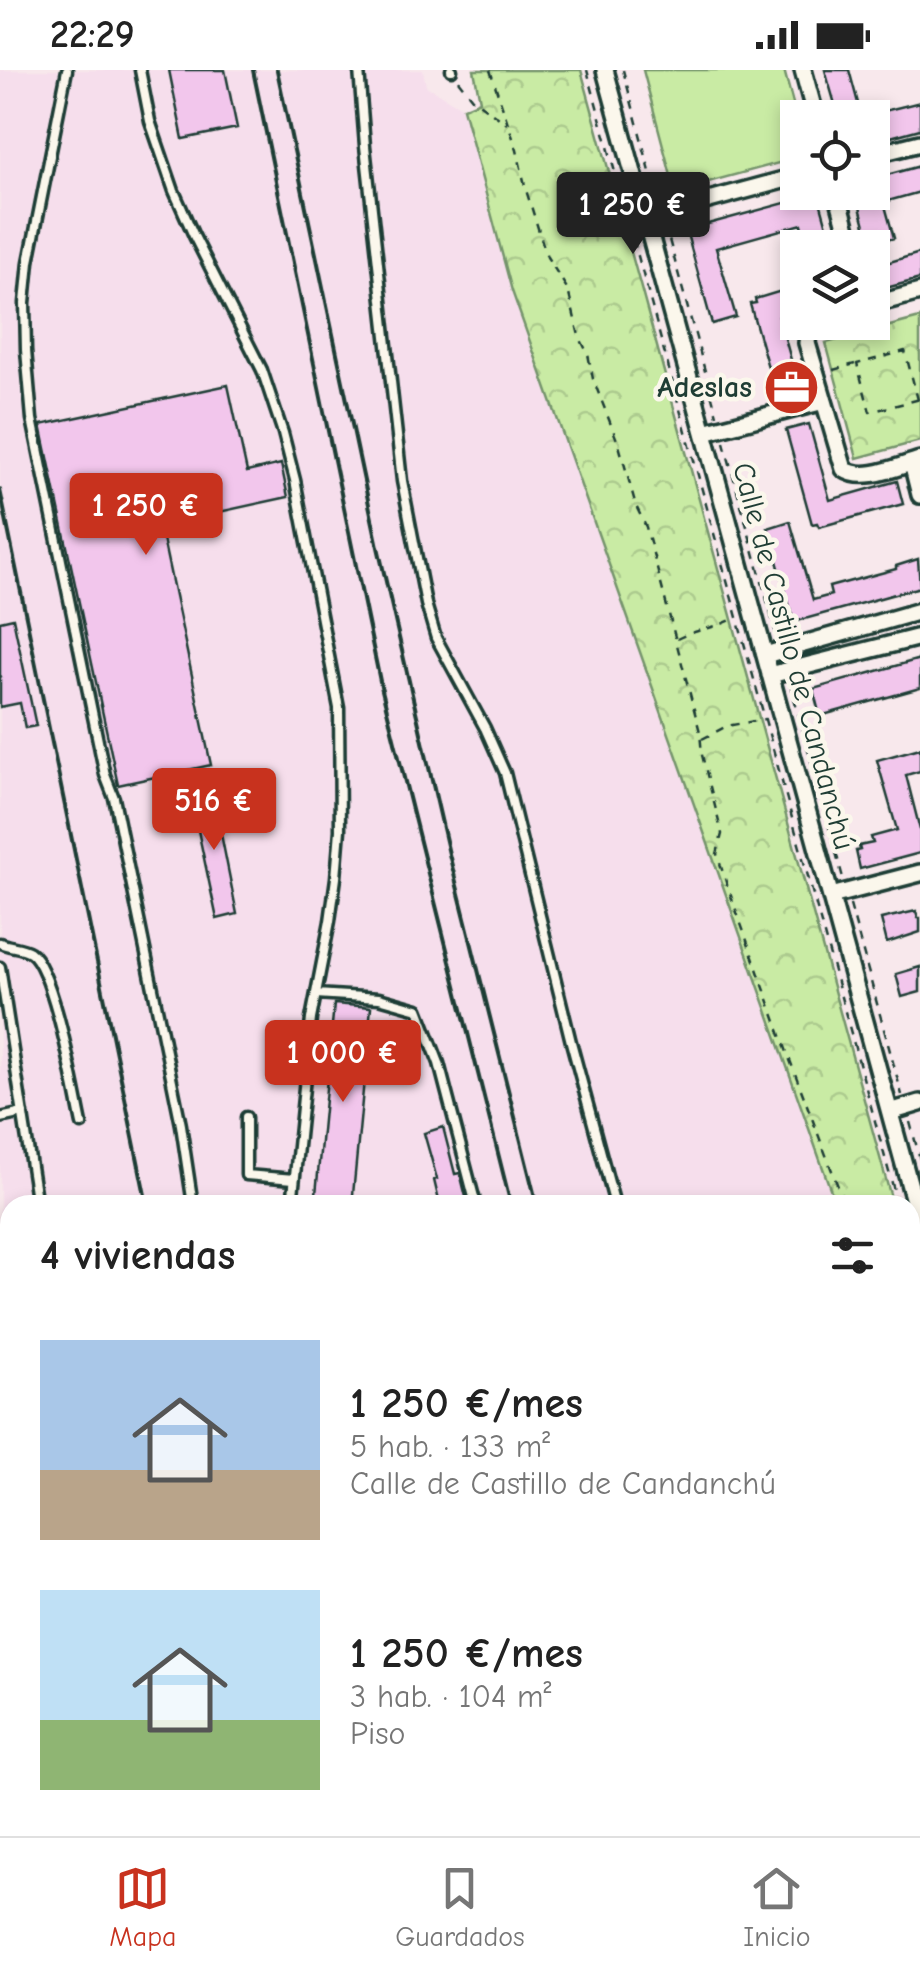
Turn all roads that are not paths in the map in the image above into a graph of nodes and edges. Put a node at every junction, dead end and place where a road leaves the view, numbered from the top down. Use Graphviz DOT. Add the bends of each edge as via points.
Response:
graph roads {
  1 [pos="66,70"];
  2 [pos="140,70"];
  3 [pos="359,70"];
  4 [pos="605,70"];
  5 [pos="803,70"];
  6 [pos="811,100"];
  7 [pos="920,143"];
  8 [pos="890,151"];
  9 [pos="780,181"];
  10 [pos="646,217"];
  11 [pos="920,292"];
  12 [pos="890,300"];
  13 [pos="808,340"];
  14 [pos="824,400"];
  15 [pos="704,432"];
  16 [pos="916,462"];
  17 [pos="920,494"];
  18 [pos="920,611"];
  19 [pos="920,637"];
  20 [pos="765,654"];
  21 [pos="770,675"];
  22 [pos="920,872"];
  23 [pos="830,896"];
  24 [pos="0,943"];
  25 [pos="0,967"];
  26 [pos="316,994"];
  27 [pos="920,1103"];
  28 [pos="890,1112"];
  29 [pos="23,1114"];
  30 [pos="246,1117"];
  31 [pos="0,1118"];
  32 [pos="82,1124"];
  33 [pos="294,1179"];
  34 [pos="35,1195"];
  35 [pos="192,1195"];
  36 [pos="293,1195"];
  37 [pos="473,1195"];
  38 [pos="612,1195"];
  39 [pos="913,1195"];
  1 -- 35 [label="lane" via="25,302 32,420"];
  2 -- 26 [label="lane" via="168,175 262,370 283,433 334,679 340,830"];
  3 -- 38 [label="lane" via="402,480 426,604 436,638 506,773"];
  4 -- 10 [label="street, Calle de Castillo de Candanchú"];
  5 -- 6 [label="street"];
  7 -- 8 [label="street"];
  9 -- 10 [label="street"];
  10 -- 15 [label="street, Calle de Castillo de Candanchú"];
  11 -- 12 [label="street"];
  13 -- 14 [label="street"];
  14 -- 15 [label="street, Calle de Castillo de Candanchú"];
  14 -- 16 [label="street" via="844,469 852,475"];
  15 -- 20 [label="street, Calle de Castillo de Candanchú"];
  16 -- 17 [label="street"];
  18 -- 20 [label="street"];
  19 -- 21 [label="street"];
  20 -- 21 [label="street, Calle de Castillo de Candanchú"];
  21 -- 23 [label="street, Calle de Castillo de Candanchú"];
  22 -- 23 [label="street, Calle de Castillo de Candanchú"];
  23 -- 28 [label="street, Calle de Castillo de Candanchú"];
  24 -- 32 [label="lane" via="38,960 55,1004"];
  25 -- 29 [label="lane"];
  26 -- 33 [label="lane"];
  26 -- 37 [label="lane" via="380,998 418,1009"];
  27 -- 28 [label="street"];
  28 -- 39 [label="street, Calle de Castillo de Candanchú"];
  29 -- 31 [label="lane"];
  29 -- 34 [label="lane"];
  30 -- 33 [label="lane" via="246,1175"];
  33 -- 36 [label="lane"];
}
